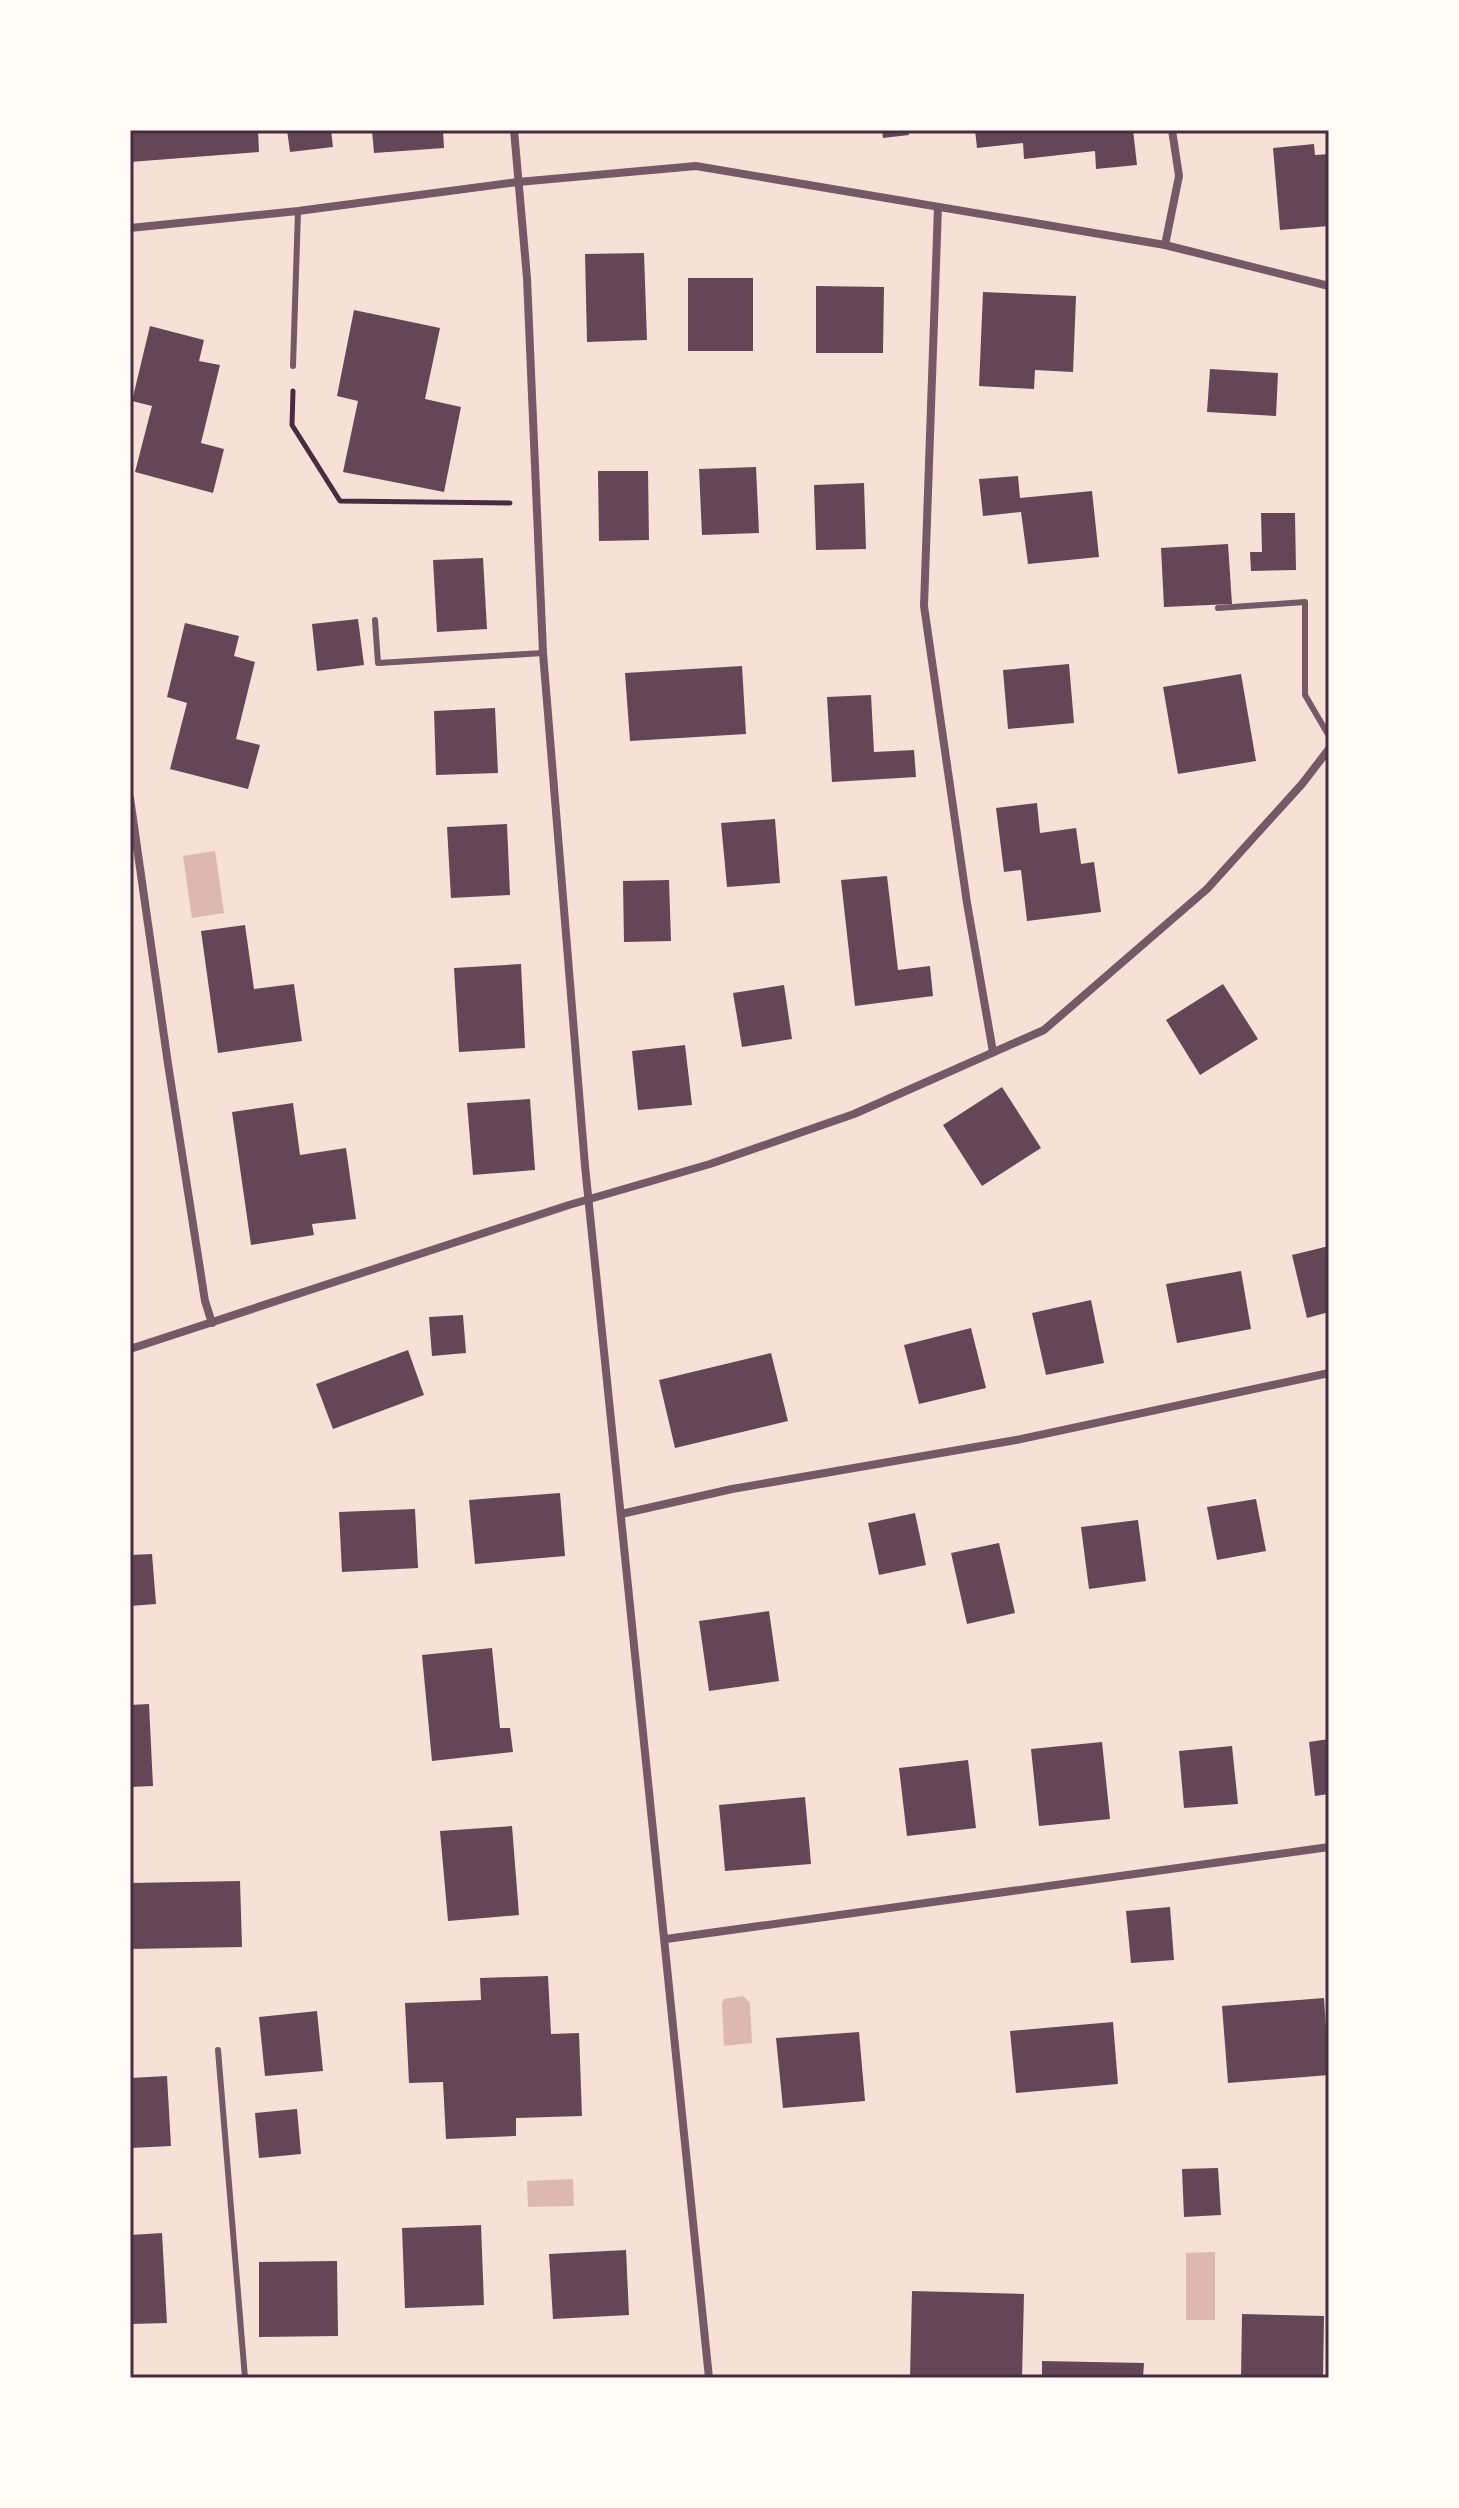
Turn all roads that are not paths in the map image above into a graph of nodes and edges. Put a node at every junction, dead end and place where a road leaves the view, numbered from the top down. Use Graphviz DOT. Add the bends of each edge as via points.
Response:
graph roads {
  1 [pos="514,130"];
  2 [pos="1172,130"];
  3 [pos="518,182"];
  4 [pos="938,207"];
  5 [pos="298,211"];
  6 [pos="130,228"];
  7 [pos="1165,245"];
  8 [pos="1329,286"];
  9 [pos="293,366"];
  10 [pos="1218,608"];
  11 [pos="375,620"];
  12 [pos="543,653"];
  13 [pos="1329,736"];
  14 [pos="1329,749"];
  15 [pos="130,798"];
  16 [pos="993,1052"];
  17 [pos="589,1200"];
  18 [pos="212,1323"];
  19 [pos="130,1349"];
  20 [pos="1329,1373"];
  21 [pos="621,1514"];
  22 [pos="1329,1847"];
  23 [pos="666,1939"];
  24 [pos="218,2050"];
  25 [pos="245,2378"];
  26 [pos="709,2378"];
  1 -- 3 [label="street"];
  2 -- 7 [label="street" via="1179,176"];
  3 -- 4 [label="street" via="696,166"];
  3 -- 5 [label="street"];
  3 -- 12 [label="street"];
  4 -- 7 [label="street"];
  4 -- 16 [label="street" via="924,606"];
  5 -- 6 [label="street"];
  5 -- 9 [label="lane"];
  7 -- 8 [label="street"];
  10 -- 13 [label="lane" via="1305,602 1305,695"];
  11 -- 12 [label="lane" via="378,663"];
  12 -- 17 [label="street"];
  14 -- 16 [label="street" via="1207,889 1044,1030"];
  15 -- 18 [label="street"];
  16 -- 17 [label="street" via="854,1114"];
  17 -- 18 [label="street"];
  17 -- 21 [label="street"];
  18 -- 19 [label="street"];
  20 -- 21 [label="street" via="1016,1440 732,1489"];
  21 -- 23 [label="street"];
  22 -- 23 [label="street"];
  23 -- 26 [label="street"];
  24 -- 25 [label="lane"];
}
